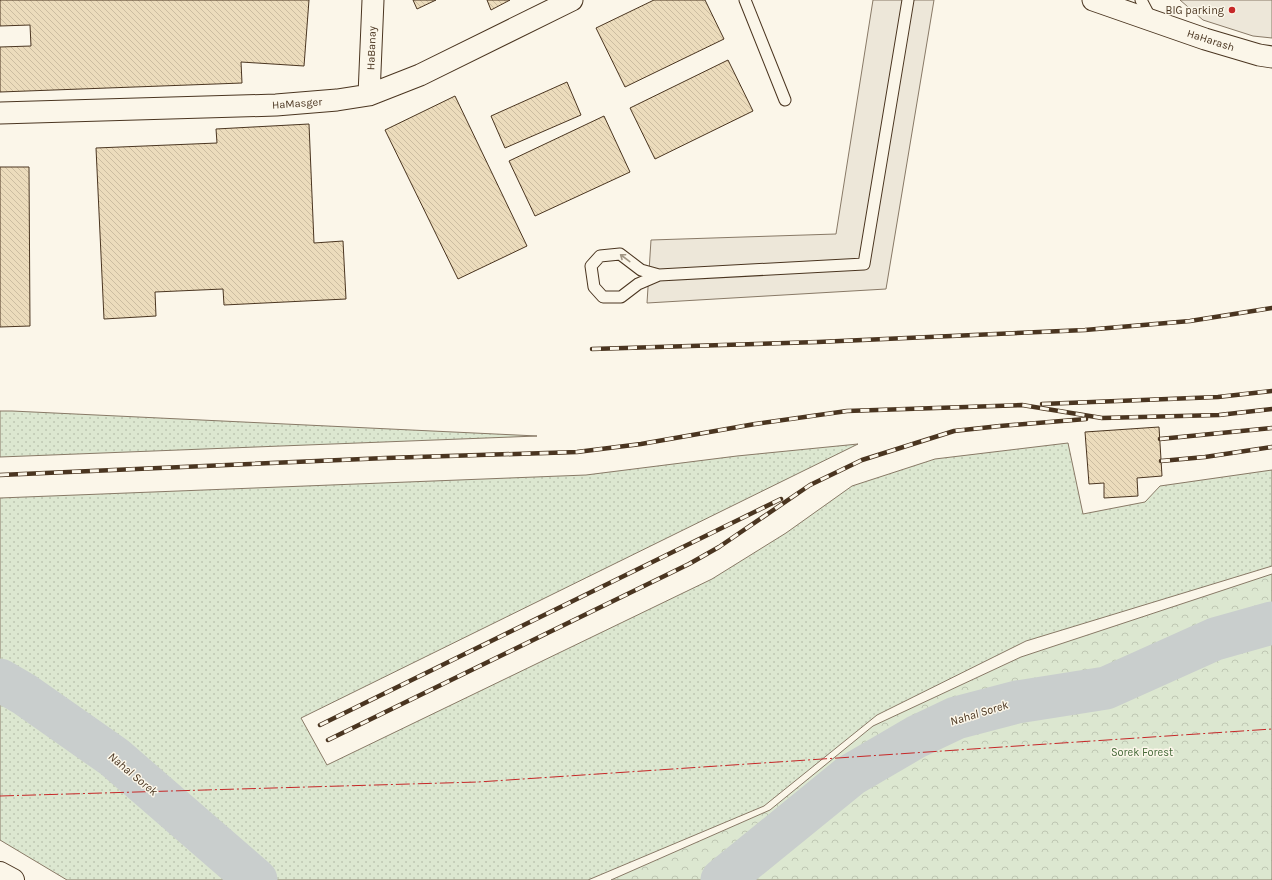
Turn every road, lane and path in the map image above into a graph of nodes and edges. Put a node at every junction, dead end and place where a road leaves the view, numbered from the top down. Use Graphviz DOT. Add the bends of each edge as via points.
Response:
graph roads {
  1 [pos="373,0"];
  2 [pos="572,0"];
  3 [pos="745,0"];
  4 [pos="908,0"];
  5 [pos="1093,0"];
  6 [pos="1141,0"];
  7 [pos="1151,20"];
  8 [pos="1272,57"];
  9 [pos="369,95"];
  10 [pos="785,100"];
  11 [pos="0,113"];
  12 [pos="659,276"];
  13 [pos="0,873"];
  14 [pos="13,880"];
  1 -- 9 [label="street, HaBanay"];
  2 -- 9 [label="street, HaMasger" via="420,76"];
  3 -- 10 [label="lane"];
  4 -- 12 [label="lane" via="864,264"];
  5 -- 7 [label="street, HaHarash"];
  6 -- 7 [label="lane"];
  7 -- 8 [label="street, HaHarash"];
  9 -- 11 [label="street, HaMasger" via="276,105"];
  12 -- 12 [label="lane, one-way" via="641,270 620,254 600,256 591,266 594,287 602,297 620,297 638,284"];
  13 -- 14 [label="main road"];
}
